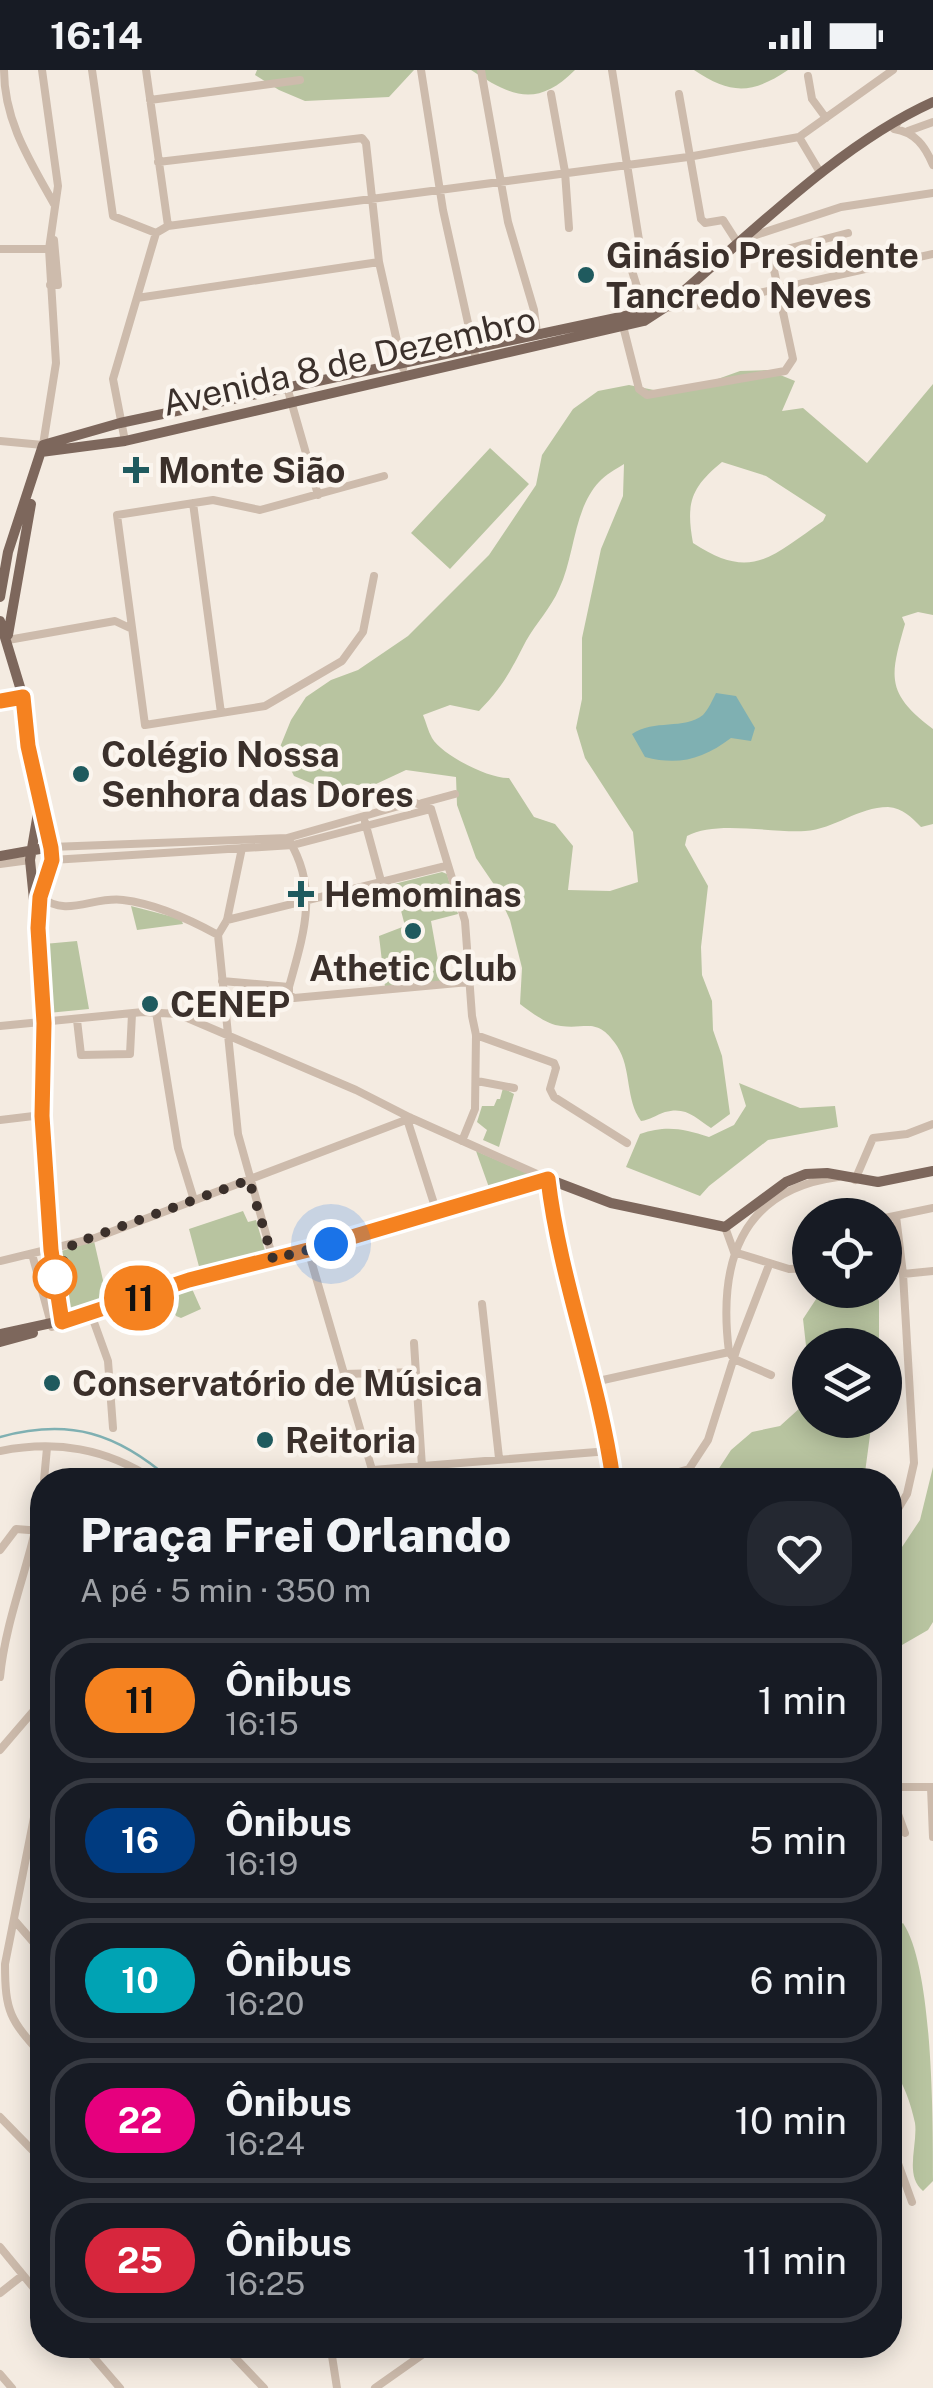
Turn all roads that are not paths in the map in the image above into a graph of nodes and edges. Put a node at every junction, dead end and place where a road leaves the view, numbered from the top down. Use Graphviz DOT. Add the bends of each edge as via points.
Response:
graph roads {
  1 [pos="4,70"];
  2 [pos="42,70"];
  3 [pos="92,70"];
  4 [pos="146,70"];
  5 [pos="420,70"];
  6 [pos="481,70"];
  7 [pos="612,70"];
  8 [pos="893,70"];
  9 [pos="808,76"];
  10 [pos="300,80"];
  11 [pos="551,94"];
  12 [pos="679,94"];
  13 [pos="150,100"];
  14 [pos="933,102"];
  15 [pos="826,118"];
  16 [pos="899,120"];
  17 [pos="933,122"];
  18 [pos="908,132"];
  19 [pos="799,137"];
  20 [pos="688,157"];
  21 [pos="158,162"];
  22 [pos="626,163"];
  23 [pos="933,165"];
  24 [pos="565,172"];
  25 [pos="821,174"];
  26 [pos="501,181"];
  27 [pos="440,190"];
  28 [pos="933,194"];
  29 [pos="370,200"];
  30 [pos="54,204"];
  31 [pos="54,216"];
  32 [pos="168,226"];
  33 [pos="569,228"];
  34 [pos="156,232"];
  35 [pos="848,233"];
  36 [pos="743,241"];
  37 [pos="49,248"];
  38 [pos="0,249"];
  39 [pos="933,254"];
  40 [pos="379,262"];
  41 [pos="54,285"];
  42 [pos="779,288"];
  43 [pos="137,298"];
  44 [pos="664,308"];
  45 [pos="644,310"];
  46 [pos="623,326"];
  47 [pos="537,333"];
  48 [pos="474,346"];
  49 [pos="476,359"];
  50 [pos="402,364"];
  51 [pos="405,377"];
  52 [pos="288,387"];
  53 [pos="291,402"];
  54 [pos="120,423"];
  55 [pos="0,441"];
  56 [pos="125,441"];
  57 [pos="39,447"];
  58 [pos="384,476"];
  59 [pos="34,478"];
  60 [pos="318,495"];
  61 [pos="193,503"];
  62 [pos="374,576"];
  63 [pos="0,596"];
  64 [pos="130,611"];
  65 [pos="0,621"];
  66 [pos="115,622"];
  67 [pos="132,629"];
  68 [pos="8,640"];
  69 [pos="23,697"];
  70 [pos="0,701"];
  71 [pos="221,713"];
  72 [pos="42,794"];
  73 [pos="455,794"];
  74 [pos="415,803"];
  75 [pos="431,810"];
  76 [pos="362,816"];
  77 [pos="367,826"];
  78 [pos="290,842"];
  79 [pos="243,846"];
  80 [pos="51,848"];
  81 [pos="30,854"];
  82 [pos="0,856"];
  83 [pos="52,860"];
  84 [pos="0,864"];
  85 [pos="446,866"];
  86 [pos="381,881"];
  87 [pos="34,883"];
  88 [pos="40,897"];
  89 [pos="308,900"];
  90 [pos="227,920"];
  91 [pos="38,928"];
  92 [pos="218,935"];
  93 [pos="222,980"];
  94 [pos="469,982"];
  95 [pos="289,987"];
  96 [pos="156,1012"];
  97 [pos="132,1014"];
  98 [pos="77,1020"];
  99 [pos="44,1023"];
  100 [pos="0,1026"];
  101 [pos="226,1032"];
  102 [pos="476,1035"];
  103 [pos="477,1081"];
  104 [pos="514,1088"];
  105 [pos="42,1116"];
  106 [pos="409,1118"];
  107 [pos="0,1120"];
  108 [pos="933,1124"];
  109 [pos="462,1141"];
  110 [pos="627,1143"];
  111 [pos="933,1171"];
  112 [pos="840,1177"];
  113 [pos="548,1179"];
  114 [pos="249,1180"];
  115 [pos="854,1180"];
  116 [pos="194,1200"];
  117 [pos="933,1208"];
  118 [pos="436,1213"];
  119 [pos="902,1215"];
  120 [pos="725,1228"];
  121 [pos="51,1250"];
  122 [pos="308,1250"];
  123 [pos="734,1252"];
  124 [pos="32,1254"];
  125 [pos="273,1259"];
  126 [pos="0,1261"];
  127 [pos="770,1265"];
  128 [pos="902,1266"];
  129 [pos="792,1269"];
  130 [pos="933,1270"];
  131 [pos="903,1274"];
  132 [pos="482,1304"];
  133 [pos="92,1314"];
  134 [pos="55,1324"];
  135 [pos="0,1334"];
  136 [pos="0,1342"];
  137 [pos="414,1343"];
  138 [pos="732,1355"];
  139 [pos="416,1372"];
  140 [pos="344,1374"];
  141 [pos="772,1376"];
  142 [pos="594,1382"];
  143 [pos="113,1428"];
  144 [pos="47,1448"];
  145 [pos="0,1451"];
  146 [pos="609,1451"];
  147 [pos="499,1458"];
  148 [pos="422,1467"];
  149 [pos="45,1468"];
  150 [pos="133,1468"];
  151 [pos="372,1468"];
  152 [pos="416,1468"];
  153 [pos="611,1468"];
  154 [pos="690,1468"];
  155 [pos="902,1502"];
  156 [pos="30,1530"];
  157 [pos="0,1550"];
  158 [pos="30,1559"];
  159 [pos="0,1677"];
  160 [pos="30,1715"];
  161 [pos="0,1750"];
  162 [pos="932,1787"];
  163 [pos="902,1789"];
  164 [pos="902,1824"];
  165 [pos="905,1833"];
  166 [pos="933,1838"];
  167 [pos="30,1843"];
  168 [pos="15,1921"];
  169 [pos="30,1938"];
  170 [pos="8,2011"];
  171 [pos="0,2024"];
  172 [pos="30,2038"];
  173 [pos="0,2118"];
  174 [pos="30,2148"];
  175 [pos="902,2175"];
  176 [pos="912,2202"];
  177 [pos="0,2247"];
  178 [pos="23,2275"];
  179 [pos="30,2283"];
  180 [pos="0,2293"];
  181 [pos="94,2358"];
  182 [pos="235,2358"];
  183 [pos="332,2358"];
  184 [pos="418,2358"];
  185 [pos="0,2374"];
  186 [pos="12,2388"];
  187 [pos="120,2388"];
  188 [pos="264,2388"];
  189 [pos="339,2388"];
  190 [pos="376,2388"];
  1 -- 30 [label="street" via="18,138"];
  2 -- 30 [label="street" via="58,186"];
  3 -- 34 [label="street" via="112,216"];
  4 -- 13 [label="street"];
  5 -- 27 [label="street"];
  6 -- 26 [label="street"];
  7 -- 22 [label="street"];
  8 -- 15 [label="street"];
  9 -- 15 [label="street"];
  10 -- 13 [label="street"];
  11 -- 24 [label="street"];
  12 -- 20 [label="street"];
  13 -- 21 [label="street"];
  14 -- 16 [label="main road"];
  15 -- 19 [label="street"];
  16 -- 18 [label="street" via="894,129"];
  16 -- 25 [label="main road"];
  17 -- 18 [label="street"];
  18 -- 23 [label="street"];
  19 -- 20 [label="street"];
  19 -- 25 [label="street"];
  20 -- 22 [label="street"];
  20 -- 36 [label="street" via="701,219 723,220"];
  21 -- 29 [label="street" via="360,138 366,143"];
  21 -- 32 [label="street"];
  22 -- 24 [label="street"];
  22 -- 45 [label="street" via="639,240 627,255"];
  24 -- 26 [label="street"];
  24 -- 33 [label="street"];
  25 -- 36 [label="main road"];
  26 -- 27 [label="street"];
  26 -- 47 [label="street"];
  27 -- 29 [label="street"];
  27 -- 48 [label="street"];
  28 -- 36 [label="street" via="841,207"];
  29 -- 32 [label="street"];
  29 -- 40 [label="street"];
  30 -- 31 [label="street"];
  31 -- 37 [label="street"];
  31 -- 41 [label="street"];
  32 -- 34 [label="street"];
  34 -- 43 [label="street"];
  35 -- 42 [label="street" via="775,252"];
  36 -- 44 [label="main road"];
  37 -- 38 [label="street"];
  37 -- 41 [label="street"];
  39 -- 42 [label="street, Avenida 8 de Dezembro"];
  40 -- 43 [label="street"];
  40 -- 50 [label="street"];
  41 -- 57 [label="street" via="56,363"];
  42 -- 44 [label="street, Avenida 8 de Dezembro"];
  42 -- 46 [label="street" via="792,359 785,371 648,395 638,388"];
  43 -- 54 [label="street" via="112,379"];
  44 -- 45 [label="main road, Avenida 8 de Dezembro"];
  44 -- 46 [label="main road, Avenida 8 de Dezembro"];
  45 -- 47 [label="main road, Avenida 8 de Dezembro"];
  46 -- 49 [label="main road, Avenida 8 de Dezembro"];
  47 -- 48 [label="main road, Avenida 8 de Dezembro"];
  48 -- 49 [label="street"];
  48 -- 50 [label="main road, Avenida 8 de Dezembro"];
  49 -- 51 [label="main road, Avenida 8 de Dezembro"];
  50 -- 51 [label="street"];
  50 -- 52 [label="main road, Avenida 8 de Dezembro"];
  51 -- 53 [label="main road, Avenida 8 de Dezembro"];
  52 -- 53 [label="street"];
  52 -- 54 [label="main road, Avenida 8 de Dezembro"];
  53 -- 56 [label="main road, Avenida 8 de Dezembro"];
  53 -- 60 [label="street"];
  54 -- 56 [label="street"];
  54 -- 57 [label="main road, Avenida 8 de Dezembro"];
  55 -- 57 [label="street"];
  56 -- 57 [label="main road, Avenida 8 de Dezembro"];
  57 -- 59 [label="main road"];
  58 -- 60 [label="street"];
  59 -- 63 [label="main road"];
  59 -- 68 [label="main road"];
  60 -- 61 [label="street" via="260,510 213,500"];
  61 -- 64 [label="street" via="117,515"];
  61 -- 71 [label="street"];
  62 -- 71 [label="street" via="364,632 342,661 265,706"];
  64 -- 66 [label="street"];
  64 -- 67 [label="street"];
  65 -- 68 [label="main road"];
  66 -- 67 [label="street"];
  66 -- 68 [label="street"];
  67 -- 71 [label="street" via="145,725"];
  68 -- 69 [label="main road"];
  69 -- 70 [label="street"];
  69 -- 72 [label="main road"];
  72 -- 80 [label="main road"];
  72 -- 81 [label="main road"];
  73 -- 74 [label="street"];
  74 -- 75 [label="street"];
  74 -- 76 [label="street"];
  75 -- 77 [label="street"];
  75 -- 85 [label="street"];
  76 -- 77 [label="street"];
  76 -- 78 [label="street"];
  77 -- 78 [label="street"];
  77 -- 86 [label="street"];
  78 -- 79 [label="street"];
  78 -- 89 [label="street"];
  79 -- 80 [label="street"];
  79 -- 83 [label="street"];
  79 -- 90 [label="street"];
  80 -- 81 [label="main road"];
  80 -- 83 [label="main road"];
  81 -- 82 [label="main road"];
  81 -- 83 [label="main road"];
  81 -- 84 [label="street"];
  81 -- 87 [label="main road"];
  83 -- 88 [label="main road"];
  85 -- 86 [label="street"];
  85 -- 94 [label="street" via="465,921"];
  86 -- 89 [label="street"];
  87 -- 88 [label="main road"];
  87 -- 91 [label="main road"];
  88 -- 91 [label="main road"];
  88 -- 92 [label="street" via="63,907 125,900"];
  89 -- 90 [label="street"];
  89 -- 95 [label="street"];
  90 -- 92 [label="street"];
  91 -- 99 [label="main road"];
  92 -- 93 [label="street"];
  93 -- 95 [label="street"];
  93 -- 101 [label="street"];
  94 -- 95 [label="street" via="294,998"];
  94 -- 102 [label="street"];
  96 -- 97 [label="street"];
  96 -- 101 [label="street"];
  96 -- 116 [label="street" via="178,1148"];
  97 -- 98 [label="street"];
  97 -- 98 [label="street" via="130,1054 81,1055"];
  98 -- 99 [label="street"];
  99 -- 100 [label="street"];
  99 -- 105 [label="main road"];
  101 -- 106 [label="street"];
  101 -- 114 [label="street"];
  102 -- 103 [label="street"];
  102 -- 110 [label="street" via="554,1063 551,1094"];
  103 -- 104 [label="street"];
  103 -- 109 [label="street"];
  105 -- 107 [label="street"];
  105 -- 121 [label="main road"];
  106 -- 109 [label="street"];
  106 -- 114 [label="street"];
  106 -- 118 [label="street"];
  108 -- 115 [label="street" via="874,1138"];
  109 -- 113 [label="street"];
  111 -- 115 [label="main road" via="892,1182"];
  112 -- 115 [label="main road"];
  112 -- 120 [label="main road" via="815,1172 795,1178"];
  112 -- 123 [label="street" via="784,1194 752,1221"];
  113 -- 118 [label="main road"];
  113 -- 120 [label="main road" via="611,1204"];
  113 -- 142 [label="street"];
  114 -- 116 [label="street"];
  114 -- 125 [label="street"];
  116 -- 121 [label="street"];
  117 -- 119 [label="street"];
  118 -- 122 [label="main road"];
  120 -- 123 [label="street"];
  121 -- 124 [label="street"];
  121 -- 134 [label="main road"];
  122 -- 125 [label="main road"];
  122 -- 140 [label="street"];
  123 -- 127 [label="street"];
  123 -- 138 [label="street" via="726,1281"];
  124 -- 126 [label="street"];
  124 -- 134 [label="street"];
  125 -- 133 [label="main road"];
  127 -- 129 [label="street"];
  127 -- 138 [label="street"];
  128 -- 131 [label="street"];
  130 -- 131 [label="street"];
  131 -- 155 [label="street" via="914,1463"];
  132 -- 147 [label="street"];
  133 -- 134 [label="main road"];
  133 -- 143 [label="street" via="108,1361"];
  134 -- 135 [label="main road"];
  134 -- 136 [label="main road"];
  137 -- 139 [label="street"];
  138 -- 141 [label="street"];
  138 -- 142 [label="street"];
  138 -- 154 [label="street" via="708,1440"];
  139 -- 140 [label="street"];
  139 -- 148 [label="street"];
  140 -- 151 [label="street"];
  142 -- 146 [label="street"];
  144 -- 145 [label="street"];
  144 -- 149 [label="street"];
  144 -- 150 [label="street" via="110,1455"];
  146 -- 147 [label="street"];
  146 -- 153 [label="street"];
  147 -- 148 [label="street"];
  148 -- 152 [label="street"];
  156 -- 157 [label="street" via="16,1529"];
  158 -- 159 [label="street" via="2,1648"];
  160 -- 161 [label="street"];
  162 -- 163 [label="street"];
  162 -- 166 [label="street"];
  164 -- 165 [label="street"];
  167 -- 168 [label="street"];
  168 -- 169 [label="street"];
  168 -- 170 [label="street" via="5,1964"];
  170 -- 171 [label="street"];
  170 -- 172 [label="street"];
  173 -- 174 [label="street"];
  175 -- 176 [label="street"];
  177 -- 178 [label="street"];
  178 -- 179 [label="street"];
  178 -- 180 [label="street"];
  181 -- 187 [label="street"];
  182 -- 188 [label="street"];
  183 -- 189 [label="street"];
  184 -- 190 [label="street"];
  185 -- 186 [label="street"];
}
